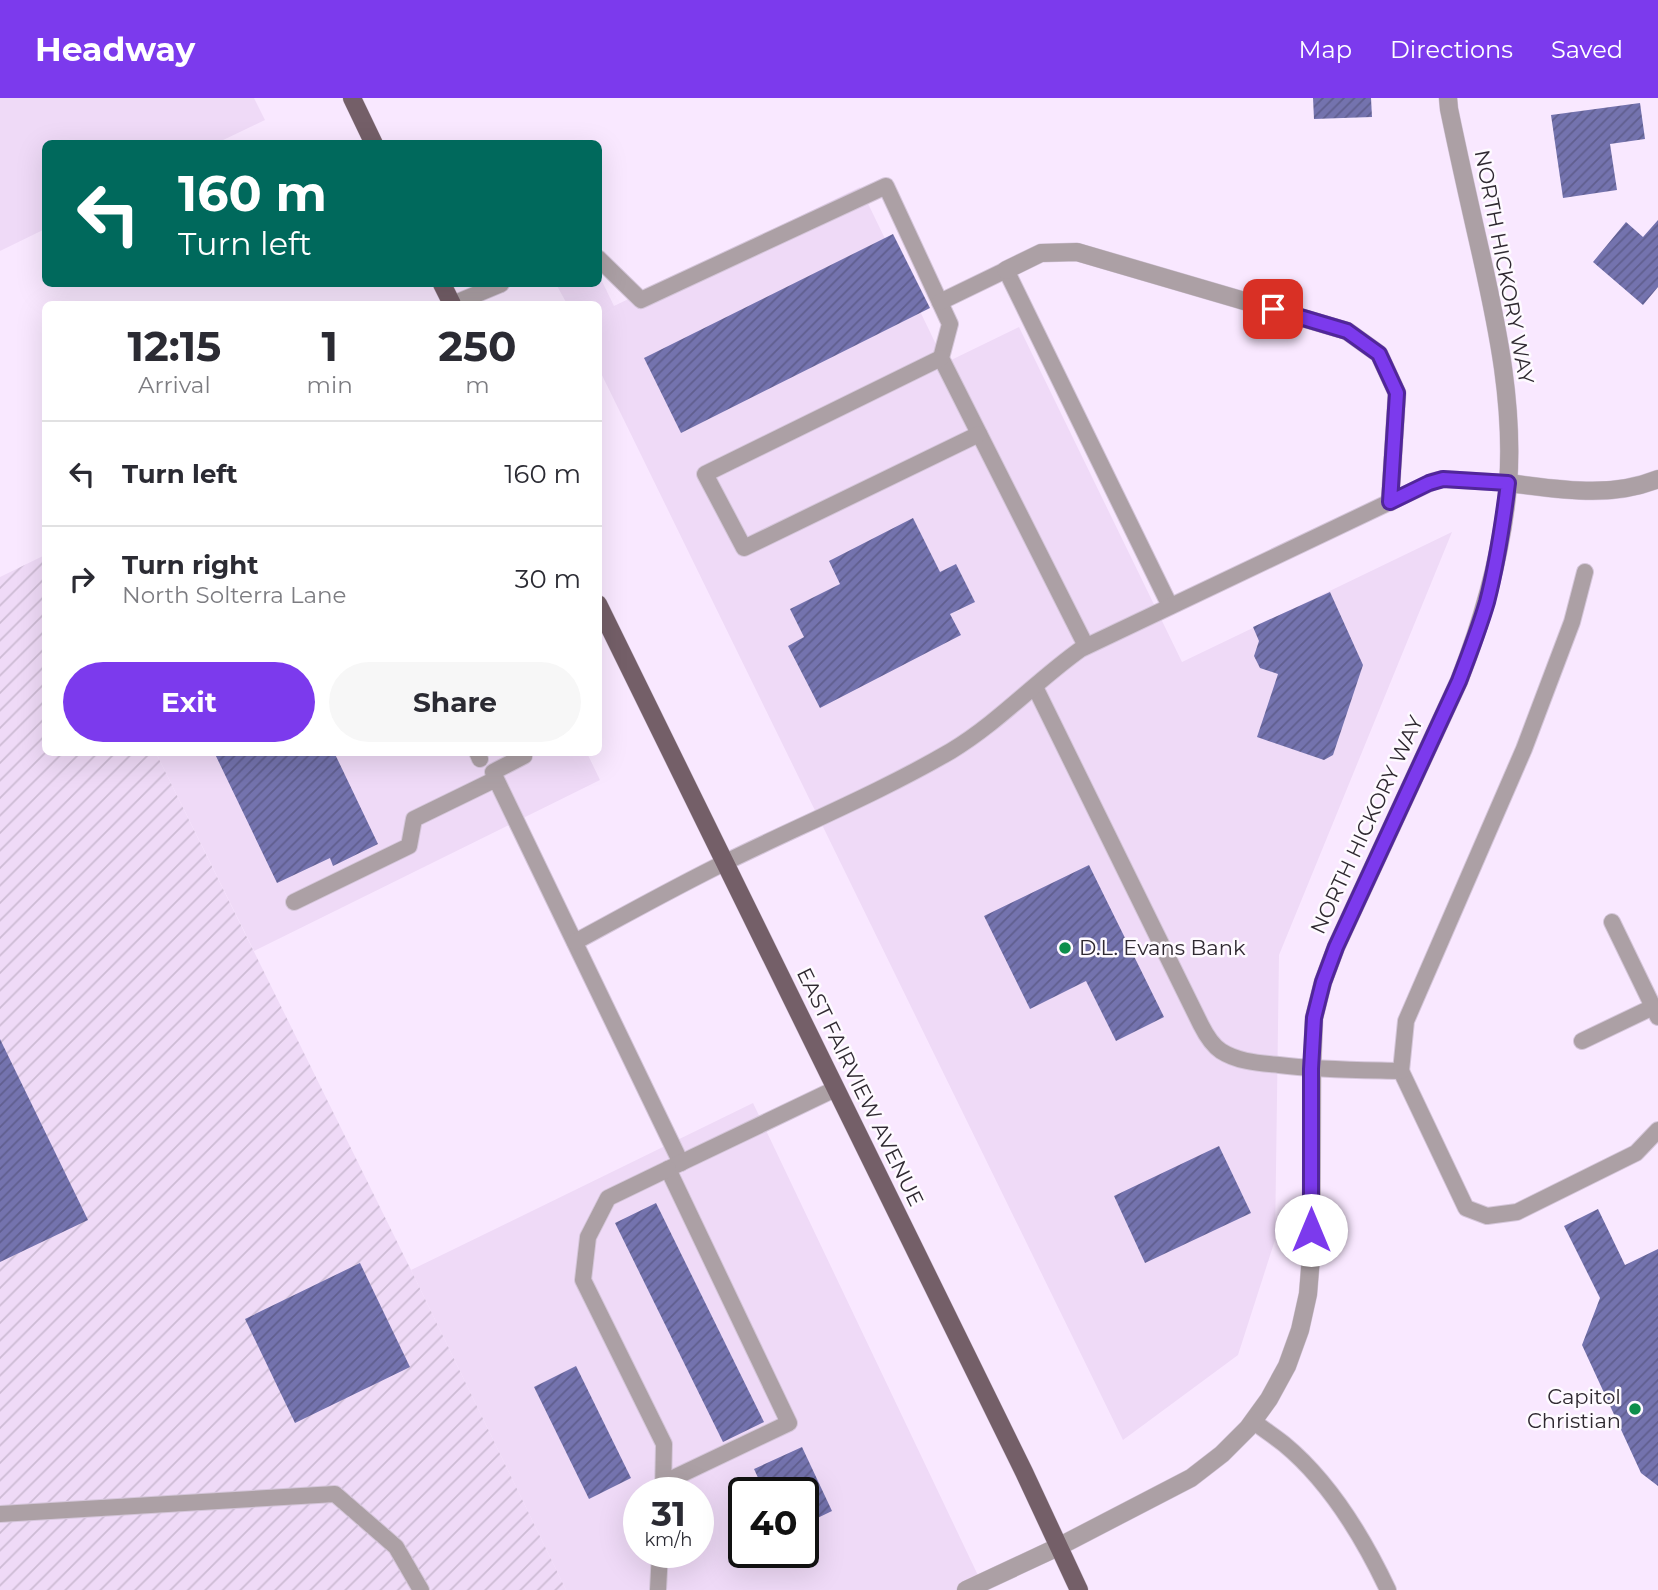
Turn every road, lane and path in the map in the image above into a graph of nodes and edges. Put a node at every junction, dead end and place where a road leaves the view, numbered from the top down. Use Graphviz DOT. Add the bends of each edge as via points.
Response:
graph roads {
  1 [pos="352,98"];
  2 [pos="1448,98"];
  3 [pos="372,140"];
  4 [pos="602,262"];
  5 [pos="1006,270"];
  6 [pos="494,287"];
  7 [pos="460,301"];
  8 [pos="940,302"];
  9 [pos="941,358"];
  10 [pos="979,434"];
  11 [pos="1658,479"];
  12 [pos="1508,483"];
  13 [pos="1390,502"];
  14 [pos="1585,572"];
  15 [pos="1170,606"];
  16 [pos="602,612"];
  17 [pos="1086,646"];
  18 [pos="1035,687"];
  19 [pos="524,756"];
  20 [pos="493,772"];
  21 [pos="725,863"];
  22 [pos="294,902"];
  23 [pos="1612,922"];
  24 [pos="575,942"];
  25 [pos="1656,1012"];
  26 [pos="1582,1041"];
  27 [pos="1311,1069"];
  28 [pos="1401,1071"];
  29 [pos="835,1089"];
  30 [pos="1658,1130"];
  31 [pos="674,1166"];
  32 [pos="1253,1421"];
  33 [pos="663,1477"];
  34 [pos="684,1477"];
  35 [pos="0,1514"];
  36 [pos="1058,1547"];
  37 [pos="659,1568"];
  38 [pos="421,1590"];
  39 [pos="658,1590"];
  40 [pos="966,1590"];
  41 [pos="1079,1590"];
  42 [pos="1388,1590"];
  1 -- 3 [label="main road"];
  2 -- 12 [label="street, NORTH HICKORY WAY" via="1503,360"];
  4 -- 8 [label="lane" via="641,300 886,187"];
  5 -- 8 [label="lane"];
  5 -- 13 [label="street" via="1041,253 1077,252 1347,331 1379,354 1397,393"];
  5 -- 15 [label="lane"];
  6 -- 7 [label="lane"];
  8 -- 9 [label="lane" via="950,324"];
  9 -- 10 [label="lane"];
  9 -- 10 [label="lane" via="705,474 744,548"];
  10 -- 17 [label="lane"];
  11 -- 12 [label="street" via="1604,492"];
  12 -- 13 [label="lane" via="1443,479"];
  12 -- 27 [label="street, NORTH HICKORY WAY" via="1496,564 1474,643 1327,970 1314,1018"];
  13 -- 15 [label="lane"];
  14 -- 28 [label="lane" via="1572,622 1524,749 1406,1021"];
  15 -- 17 [label="lane"];
  16 -- 21 [label="main road, EAST FAIRVIEW AVENUE"];
  17 -- 18 [label="lane"];
  18 -- 21 [label="lane" via="952,750"];
  18 -- 27 [label="lane" via="1208,1038 1234,1057"];
  19 -- 20 [label="lane"];
  21 -- 24 [label="lane"];
  21 -- 29 [label="main road, EAST FAIRVIEW AVENUE"];
  22 -- 24 [label="lane" via="409,846 414,818 496,779"];
  23 -- 25 [label="lane"];
  24 -- 31 [label="lane"];
  25 -- 26 [label="lane"];
  27 -- 28 [label="lane"];
  27 -- 32 [label="street, NORTH HICKORY WAY" via="1308,1294 1287,1366"];
  28 -- 30 [label="lane" via="1466,1208 1487,1216 1517,1212 1636,1153"];
  29 -- 31 [label="lane"];
  29 -- 36 [label="main road, EAST FAIRVIEW AVENUE"];
  31 -- 33 [label="lane" via="608,1198 588,1237 583,1280 664,1444"];
  31 -- 34 [label="lane" via="789,1423"];
  32 -- 36 [label="street, NORTH HICKORY WAY" via="1191,1478"];
  32 -- 42 [label="lane" via="1285,1445 1335,1499"];
  35 -- 38 [label="lane" via="335,1494 396,1547"];
  36 -- 40 [label="street, NORTH HICKORY WAY"];
  36 -- 41 [label="main road, EAST FAIRVIEW AVENUE"];
  37 -- 39 [label="lane"];
}
